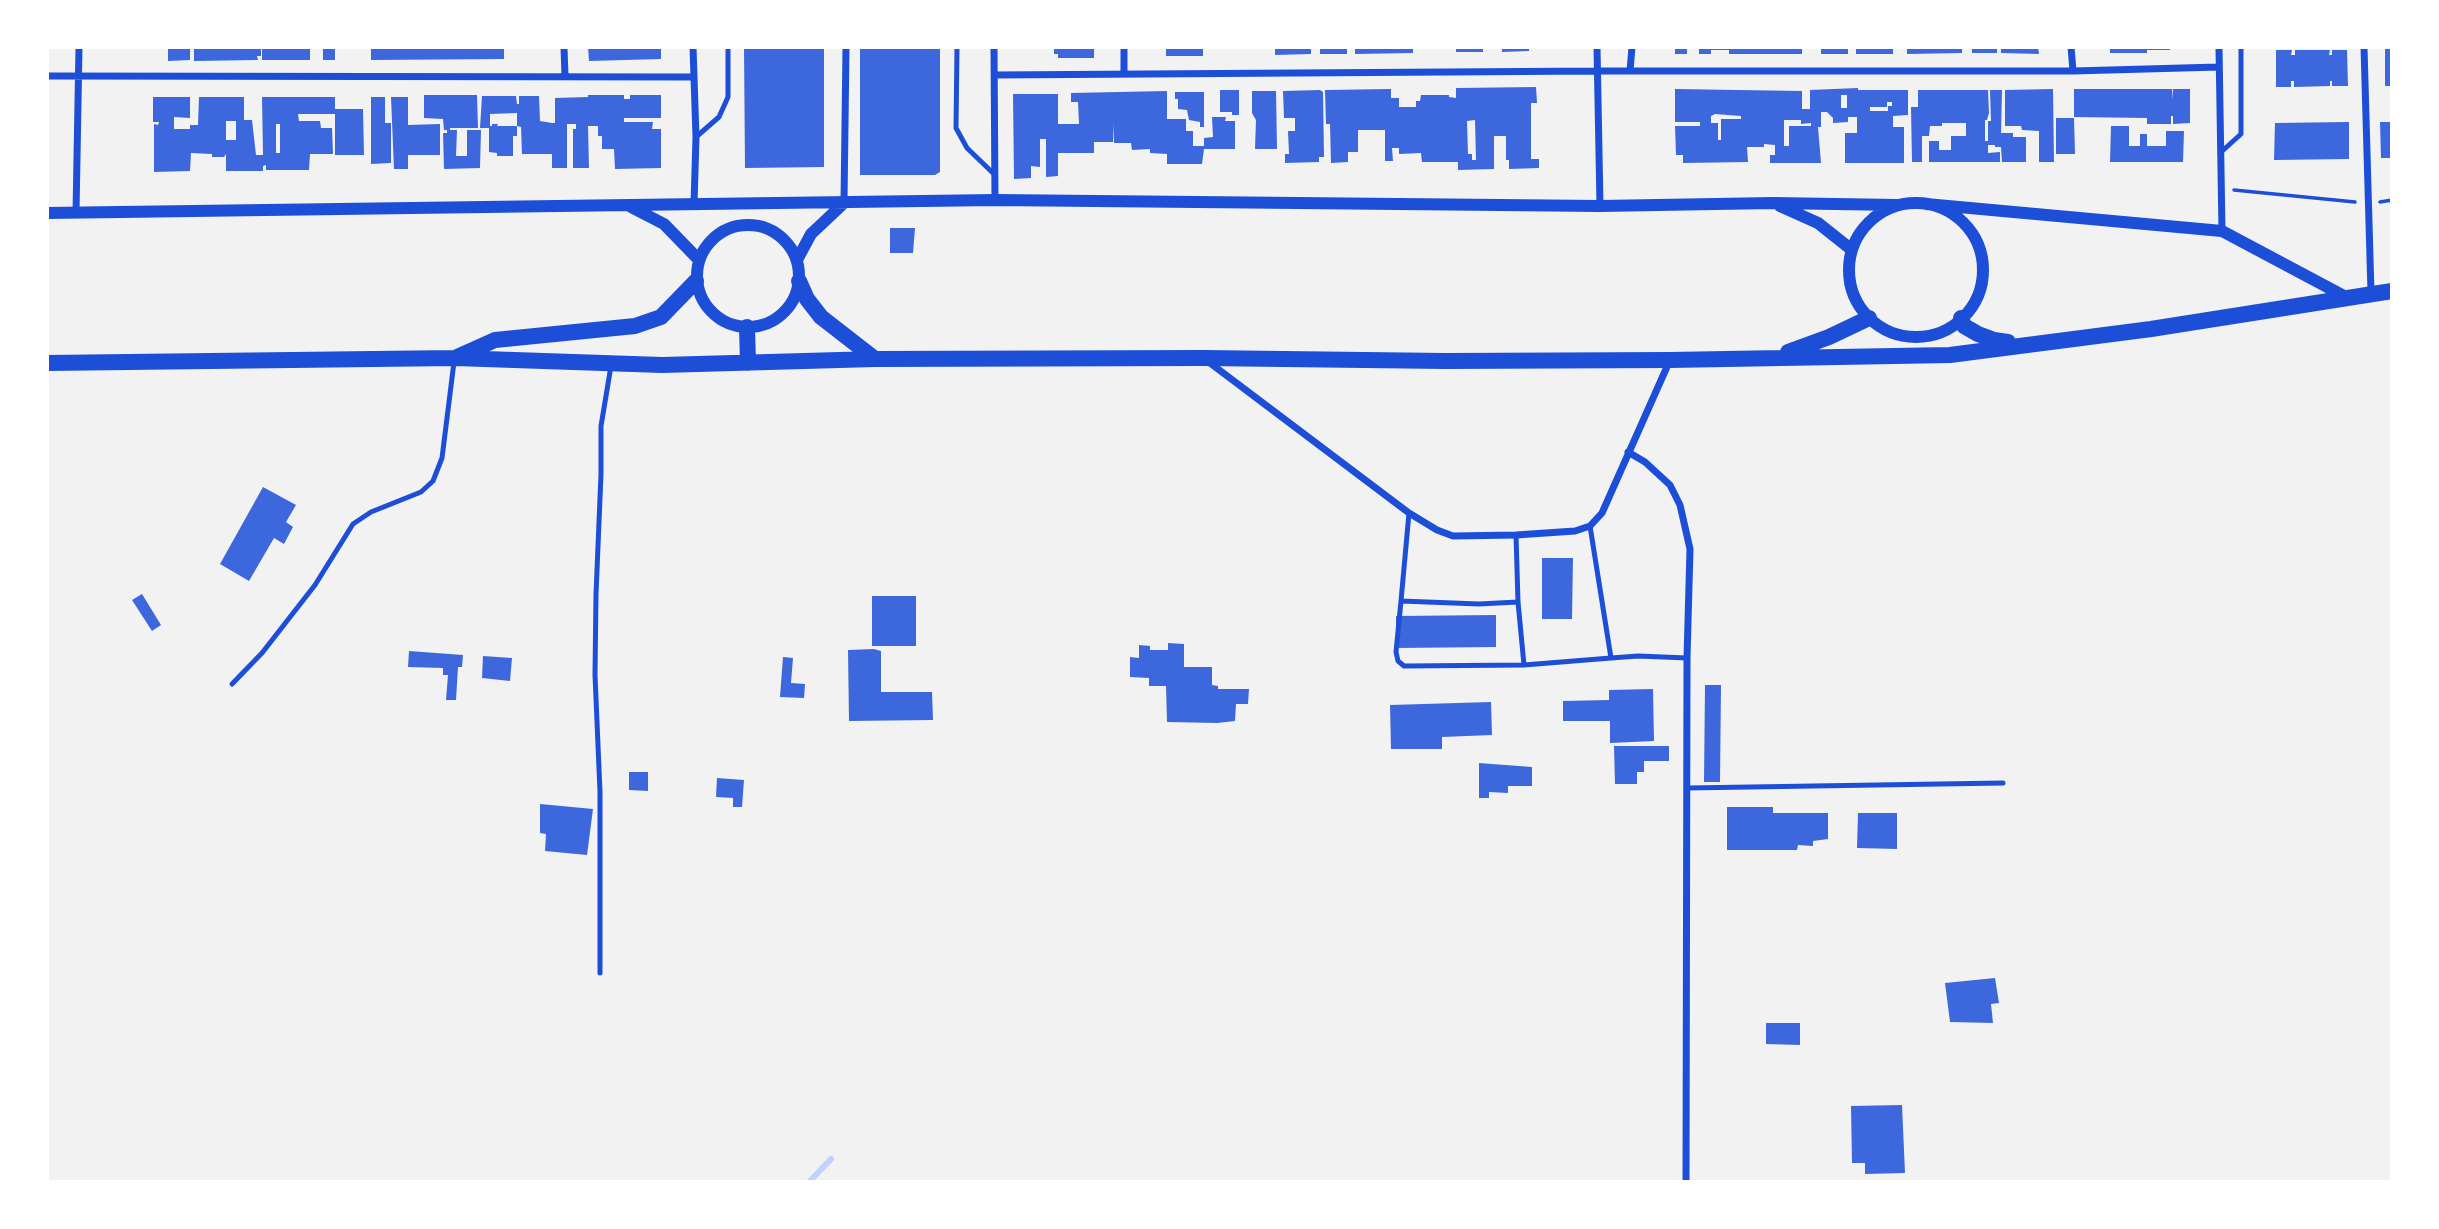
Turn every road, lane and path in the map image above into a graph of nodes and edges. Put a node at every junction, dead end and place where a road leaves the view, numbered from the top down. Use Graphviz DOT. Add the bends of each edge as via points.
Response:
graph roads {
  1 [pos="79,47"];
  2 [pos="564,47"];
  3 [pos="693,47"];
  4 [pos="728,47"];
  5 [pos="846,47"];
  6 [pos="957,47"];
  7 [pos="994,47"];
  8 [pos="1125,47"];
  9 [pos="1597,47"];
  10 [pos="1632,47"];
  11 [pos="2071,47"];
  12 [pos="2219,47"];
  13 [pos="2241,47"];
  14 [pos="2364,47"];
  15 [pos="2219,67"];
  16 [pos="1597,71"];
  17 [pos="1630,71"];
  18 [pos="2073,71"];
  19 [pos="1124,74"];
  20 [pos="78,75"];
  21 [pos="995,75"];
  22 [pos="47,76"];
  23 [pos="565,76"];
  24 [pos="694,77"];
  25 [pos="696,136"];
  26 [pos="2220,153"];
  27 [pos="995,175"];
  28 [pos="2221,188"];
  29 [pos="995,200"];
  30 [pos="2392,200"];
  31 [pos="750,203"];
  32 [pos="844,203"];
  33 [pos="1773,203"];
  34 [pos="2368,203"];
  35 [pos="694,204"];
  36 [pos="1926,204"];
  37 [pos="628,205"];
  38 [pos="1897,205"];
  39 [pos="1600,206"];
  40 [pos="47,213"];
  41 [pos="76,213"];
  42 [pos="748,224"];
  43 [pos="2222,231"];
  44 [pos="1852,250"];
  45 [pos="699,260"];
  46 [pos="797,260"];
  47 [pos="696,281"];
  48 [pos="799,281"];
  49 [pos="2392,291"];
  50 [pos="2371,293"];
  51 [pos="2346,297"];
  52 [pos="1869,318"];
  53 [pos="1961,318"];
  54 [pos="747,327"];
  55 [pos="2035,344"];
  56 [pos="1773,357"];
  57 [pos="455,358"];
  58 [pos="1203,358"];
  59 [pos="876,359"];
  60 [pos="1670,360"];
  61 [pos="47,363"];
  62 [pos="612,363"];
  63 [pos="748,363"];
  64 [pos="1628,452"];
  65 [pos="1409,513"];
  66 [pos="1590,526"];
  67 [pos="1516,535"];
  68 [pos="1401,601"];
  69 [pos="1518,601"];
  70 [pos="1611,658"];
  71 [pos="1687,658"];
  72 [pos="1524,664"];
  73 [pos="232,684"];
  74 [pos="2003,783"];
  75 [pos="1687,788"];
  76 [pos="600,974"];
  77 [pos="1686,1182"];
  1 -- 20 [label="street"];
  2 -- 23 [label="street"];
  3 -- 24 [label="street"];
  4 -- 25 [label="lane" via="728,97 719,117"];
  5 -- 32 [label="street"];
  6 -- 27 [label="lane" via="956,128 967,148"];
  7 -- 21 [label="street"];
  8 -- 19 [label="street"];
  9 -- 16 [label="street"];
  10 -- 17 [label="street"];
  11 -- 18 [label="street"];
  12 -- 15 [label="street"];
  13 -- 26 [label="lane" via="2241,134"];
  14 -- 34 [label="street"];
  15 -- 18 [label="street"];
  15 -- 26 [label="street"];
  16 -- 17 [label="street"];
  16 -- 19 [label="street"];
  16 -- 39 [label="street"];
  17 -- 18 [label="street"];
  19 -- 21 [label="street"];
  20 -- 22 [label="street"];
  20 -- 23 [label="street"];
  20 -- 41 [label="street"];
  21 -- 27 [label="street"];
  23 -- 24 [label="street"];
  24 -- 25 [label="street"];
  25 -- 35 [label="street"];
  26 -- 28 [label="street"];
  27 -- 29 [label="street"];
  28 -- 34 [label="path"];
  28 -- 43 [label="street"];
  29 -- 32 [label="street"];
  29 -- 39 [label="street"];
  30 -- 34 [label="path"];
  31 -- 32 [label="street"];
  31 -- 35 [label="street"];
  31 -- 42 [label="street"];
  32 -- 46 [label="street" via="811,234"];
  33 -- 38 [label="street"];
  33 -- 39 [label="street"];
  33 -- 44 [label="street" via="1818,223"];
  34 -- 50 [label="street"];
  35 -- 37 [label="street"];
  36 -- 38 [label="street"];
  36 -- 43 [label="street"];
  36 -- 53 [label="street" via="1953,214 1979,249 1978,293"];
  37 -- 41 [label="street"];
  37 -- 45 [label="street" via="664,224"];
  38 -- 44 [label="street" via="1864,227"];
  40 -- 41 [label="street"];
  42 -- 45 [label="street" via="718,234"];
  42 -- 46 [label="street" via="778,234"];
  43 -- 51 [label="street"];
  44 -- 52 [label="street" via="1851,287"];
  45 -- 47 [label="street"];
  46 -- 48 [label="street"];
  47 -- 54 [label="street" via="709,310 726,323"];
  47 -- 57 [label="highway" via="661,317 635,326 495,340"];
  48 -- 54 [label="street" via="792,302 778,317"];
  48 -- 59 [label="highway" via="821,317"];
  49 -- 50 [label="highway"];
  50 -- 51 [label="highway"];
  51 -- 55 [label="highway"];
  52 -- 53 [label="street" via="1891,331 1915,337 1940,332"];
  52 -- 56 [label="highway"];
  53 -- 55 [label="highway" via="1964,326 1994,340"];
  54 -- 63 [label="highway"];
  55 -- 56 [label="highway" via="1950,355"];
  56 -- 60 [label="highway"];
  57 -- 61 [label="highway"];
  57 -- 62 [label="highway"];
  57 -- 73 [label="lane" via="442,458 433,481 421,492 353,524 315,585"];
  58 -- 59 [label="highway"];
  58 -- 60 [label="highway"];
  58 -- 65 [label="street"];
  59 -- 63 [label="highway"];
  60 -- 64 [label="street"];
  62 -- 63 [label="highway"];
  62 -- 76 [label="lane" via="601,426 596,594"];
  64 -- 66 [label="street" via="1602,513"];
  64 -- 71 [label="street" via="1670,485 1683,512 1690,549"];
  65 -- 67 [label="street" via="1453,536"];
  65 -- 68 [label="lane"];
  66 -- 67 [label="street"];
  66 -- 70 [label="lane"];
  67 -- 69 [label="lane"];
  68 -- 69 [label="lane"];
  68 -- 72 [label="lane" via="1396,652 1404,666"];
  69 -- 72 [label="lane"];
  70 -- 71 [label="lane"];
  70 -- 72 [label="lane"];
  71 -- 75 [label="street"];
  74 -- 75 [label="lane"];
  75 -- 77 [label="street"];
}
